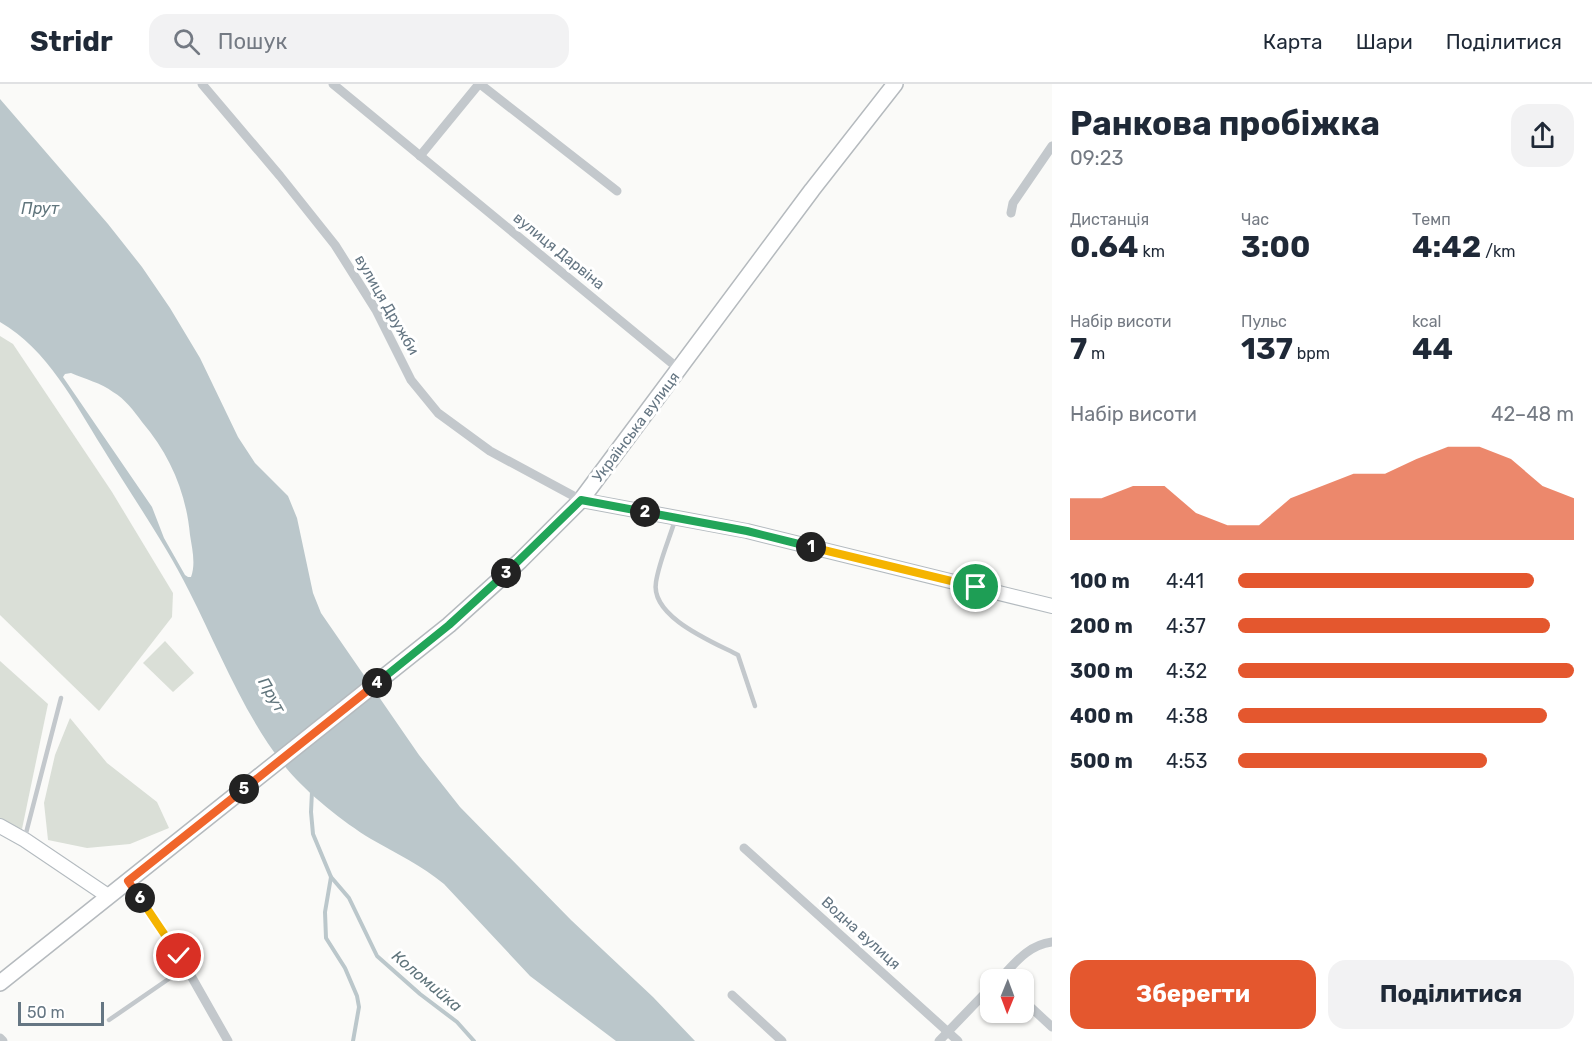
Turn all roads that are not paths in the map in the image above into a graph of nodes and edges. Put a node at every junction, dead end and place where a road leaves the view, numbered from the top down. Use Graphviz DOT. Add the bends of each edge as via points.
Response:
graph roads {
  1 [pos="202,84"];
  2 [pos="333,84"];
  3 [pos="479,84"];
  4 [pos="894,84"];
  5 [pos="1052,146"];
  6 [pos="420,156"];
  7 [pos="617,191"];
  8 [pos="1011,213"];
  9 [pos="679,369"];
  10 [pos="581,500"];
  11 [pos="676,518"];
  12 [pos="1052,606"];
  13 [pos="61,698"];
  14 [pos="755,706"];
  15 [pos="0,826"];
  16 [pos="25,840"];
  17 [pos="744,848"];
  18 [pos="128,881"];
  19 [pos="108,896"];
  20 [pos="1052,942"];
  21 [pos="186,967"];
  22 [pos="1010,969"];
  23 [pos="0,983"];
  24 [pos="732,995"];
  25 [pos="980,998"];
  26 [pos="1034,1011"];
  27 [pos="109,1020"];
  28 [pos="1052,1028"];
  29 [pos="948,1031"];
  30 [pos="228,1041"];
  31 [pos="782,1041"];
  32 [pos="939,1041"];
  33 [pos="958,1041"];
  1 -- 10 [label="street, вулиця Дружби" via="335,245 376,310 411,380 438,413 490,451"];
  2 -- 6 [label="street, вулиця Дарвіна"];
  3 -- 6 [label="street"];
  3 -- 7 [label="street"];
  4 -- 9 [label="main road, Українська вулиця"];
  5 -- 8 [label="street" via="1013,203"];
  6 -- 9 [label="street, вулиця Дарвіна"];
  9 -- 10 [label="main road, Українська вулиця"];
  10 -- 11 [label="street, Українська вулиця"];
  10 -- 18 [label="main road" via="449,625"];
  11 -- 12 [label="street, Українська вулиця" via="747,531"];
  11 -- 14 [label="lane" via="655,584 657,596 684,627 738,655"];
  13 -- 16 [label="lane"];
  15 -- 16 [label="street"];
  16 -- 19 [label="street"];
  17 -- 29 [label="street, Водна вулиця"];
  18 -- 19 [label="main road"];
  18 -- 21 [label="street"];
  19 -- 23 [label="main road"];
  20 -- 22 [label="street" via="1029,949"];
  21 -- 27 [label="lane"];
  21 -- 30 [label="street"];
  24 -- 31 [label="street"];
  25 -- 29 [label="street"];
  26 -- 28 [label="street"];
  29 -- 32 [label="street"];
  29 -- 33 [label="street, Водна вулиця"];
}
